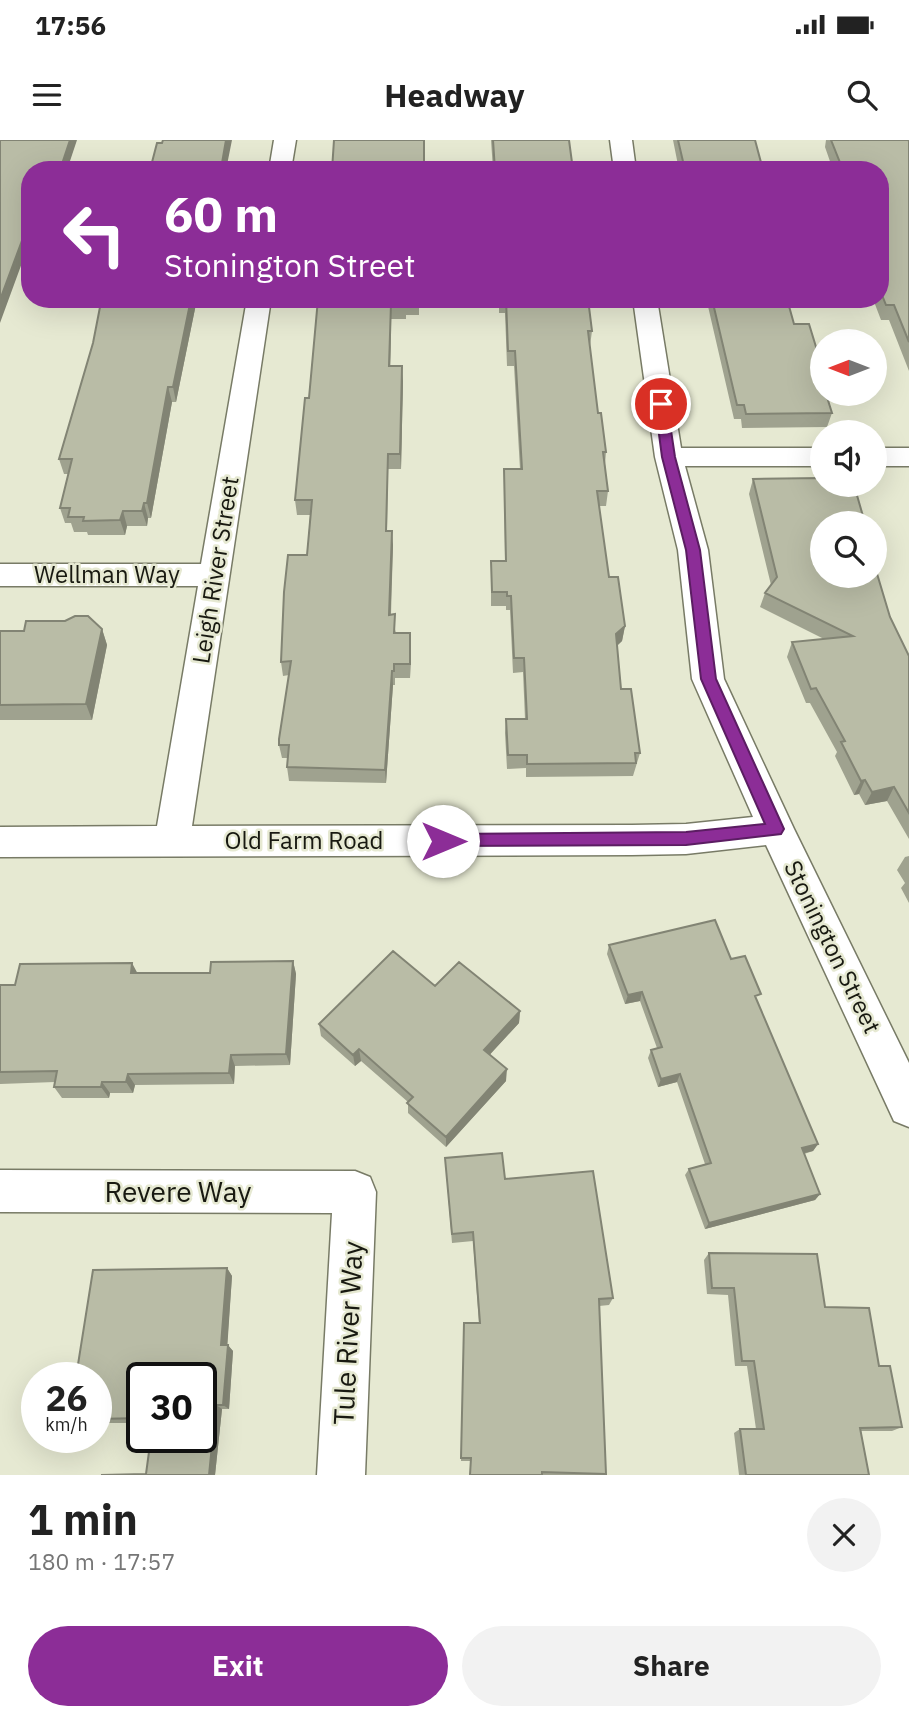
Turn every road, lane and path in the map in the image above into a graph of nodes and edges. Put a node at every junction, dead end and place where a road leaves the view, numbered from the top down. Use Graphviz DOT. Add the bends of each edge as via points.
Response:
graph roads {
  1 [pos="285,140"];
  2 [pos="621,140"];
  3 [pos="282,161"];
  4 [pos="624,161"];
  5 [pos="258,308"];
  6 [pos="646,308"];
  7 [pos="668,457"];
  8 [pos="810,457"];
  9 [pos="887,457"];
  10 [pos="909,457"];
  11 [pos="0,575"];
  12 [pos="215,575"];
  13 [pos="776,829"];
  14 [pos="172,841"];
  15 [pos="0,842"];
  16 [pos="909,1107"];
  17 [pos="0,1191"];
  18 [pos="355,1192"];
  19 [pos="341,1475"];
  1 -- 3 [label="street"];
  2 -- 4 [label="street"];
  5 -- 12 [label="street, Leigh River Street"];
  6 -- 7 [label="street, Stonington Street"];
  7 -- 8 [label="street"];
  7 -- 13 [label="street, Stonington Street" via="693,550 708,679"];
  9 -- 10 [label="street"];
  11 -- 12 [label="street, Wellman Way"];
  12 -- 14 [label="street, Leigh River Street"];
  13 -- 14 [label="street, Old Farm Road" via="686,839"];
  13 -- 16 [label="street, Stonington Street"];
  14 -- 15 [label="street, Old Farm Road"];
  17 -- 18 [label="street, Revere Way"];
  18 -- 19 [label="street, Tule River Way"];
}
